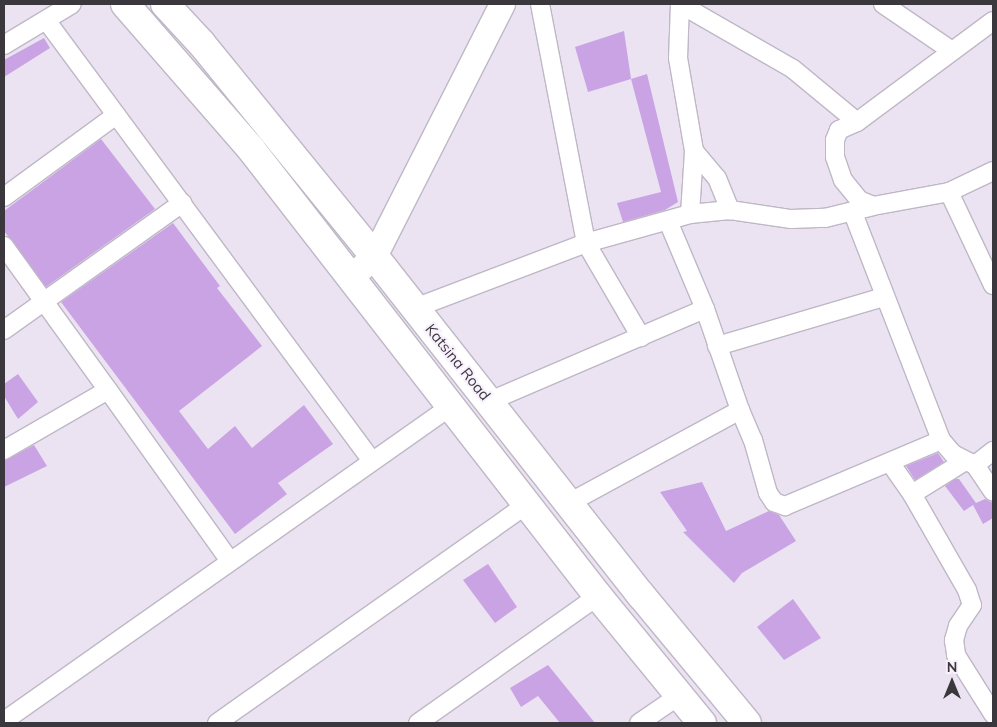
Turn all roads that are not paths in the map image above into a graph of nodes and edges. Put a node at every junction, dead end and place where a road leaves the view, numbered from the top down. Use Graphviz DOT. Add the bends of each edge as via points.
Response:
graph roads {
  1 [pos="72,4"];
  2 [pos="125,4"];
  3 [pos="165,4"];
  4 [pos="502,4"];
  5 [pos="540,4"];
  6 [pos="680,4"];
  7 [pos="883,4"];
  8 [pos="46,20"];
  9 [pos="993,21"];
  10 [pos="4,45"];
  11 [pos="952,51"];
  12 [pos="116,115"];
  13 [pos="856,122"];
  14 [pos="694,150"];
  15 [pos="993,171"];
  16 [pos="948,192"];
  17 [pos="4,197"];
  18 [pos="182,204"];
  19 [pos="874,206"];
  20 [pos="730,210"];
  21 [pos="853,213"];
  22 [pos="690,214"];
  23 [pos="668,221"];
  24 [pos="586,243"];
  25 [pos="4,246"];
  26 [pos="374,256"];
  27 [pos="350,278"];
  28 [pos="993,285"];
  29 [pos="884,297"];
  30 [pos="43,304"];
  31 [pos="415,308"];
  32 [pos="705,309"];
  33 [pos="4,330"];
  34 [pos="641,337"];
  35 [pos="717,346"];
  36 [pos="108,390"];
  37 [pos="490,401"];
  38 [pos="450,407"];
  39 [pos="740,410"];
  40 [pos="941,440"];
  41 [pos="4,450"];
  42 [pos="993,450"];
  43 [pos="372,461"];
  44 [pos="970,463"];
  45 [pos="891,464"];
  46 [pos="993,492"];
  47 [pos="912,494"];
  48 [pos="570,503"];
  49 [pos="527,504"];
  50 [pos="230,561"];
  51 [pos="598,596"];
  52 [pos="680,696"];
  53 [pos="993,714"];
  54 [pos="4,721"];
  55 [pos="217,723"];
  56 [pos="418,723"];
  57 [pos="640,723"];
  58 [pos="702,723"];
  59 [pos="747,723"];
  1 -- 8 [label="street"];
  2 -- 27 [label="highway" via="251,149"];
  3 -- 26 [label="highway, Katsina Road" via="202,44"];
  4 -- 26 [label="main road"];
  5 -- 24 [label="street"];
  6 -- 13 [label="street" via="793,69"];
  6 -- 14 [label="street" via="678,58"];
  7 -- 11 [label="street"];
  8 -- 10 [label="street"];
  8 -- 12 [label="street"];
  9 -- 11 [label="street"];
  11 -- 13 [label="street"];
  12 -- 17 [label="street"];
  12 -- 18 [label="street"];
  13 -- 19 [label="street" via="839,130 835,157 843,180 859,200"];
  14 -- 20 [label="street" via="717,178"];
  14 -- 22 [label="street"];
  15 -- 16 [label="street"];
  16 -- 19 [label="street"];
  16 -- 28 [label="street"];
  18 -- 30 [label="street"];
  18 -- 43 [label="street"];
  19 -- 21 [label="street"];
  20 -- 21 [label="street" via="791,219"];
  20 -- 22 [label="street"];
  21 -- 29 [label="street"];
  22 -- 23 [label="street"];
  23 -- 24 [label="street"];
  23 -- 32 [label="street"];
  24 -- 31 [label="street"];
  24 -- 34 [label="street"];
  25 -- 30 [label="street"];
  26 -- 27 [label="main road"];
  26 -- 31 [label="highway, Katsina Road"];
  27 -- 38 [label="highway"];
  29 -- 35 [label="street"];
  29 -- 40 [label="street"];
  30 -- 33 [label="street"];
  30 -- 36 [label="street"];
  31 -- 37 [label="highway, Katsina Road"];
  32 -- 34 [label="street"];
  32 -- 35 [label="street"];
  34 -- 37 [label="street"];
  35 -- 39 [label="street"];
  36 -- 41 [label="street"];
  36 -- 50 [label="street"];
  37 -- 48 [label="highway, Katsina Road"];
  38 -- 43 [label="street"];
  38 -- 49 [label="highway"];
  39 -- 45 [label="street" via="774,502 785,506"];
  39 -- 48 [label="street"];
  40 -- 44 [label="street"];
  40 -- 45 [label="street"];
  42 -- 44 [label="street"];
  43 -- 50 [label="street"];
  44 -- 46 [label="street"];
  44 -- 47 [label="street"];
  45 -- 47 [label="street"];
  47 -- 53 [label="street" via="967,590 972,605 958,626 954,640 956,655"];
  48 -- 59 [label="highway, Katsina Road"];
  49 -- 51 [label="highway"];
  49 -- 55 [label="street"];
  50 -- 54 [label="street"];
  51 -- 52 [label="highway"];
  51 -- 56 [label="street"];
  52 -- 57 [label="street"];
  52 -- 58 [label="highway"];
}
